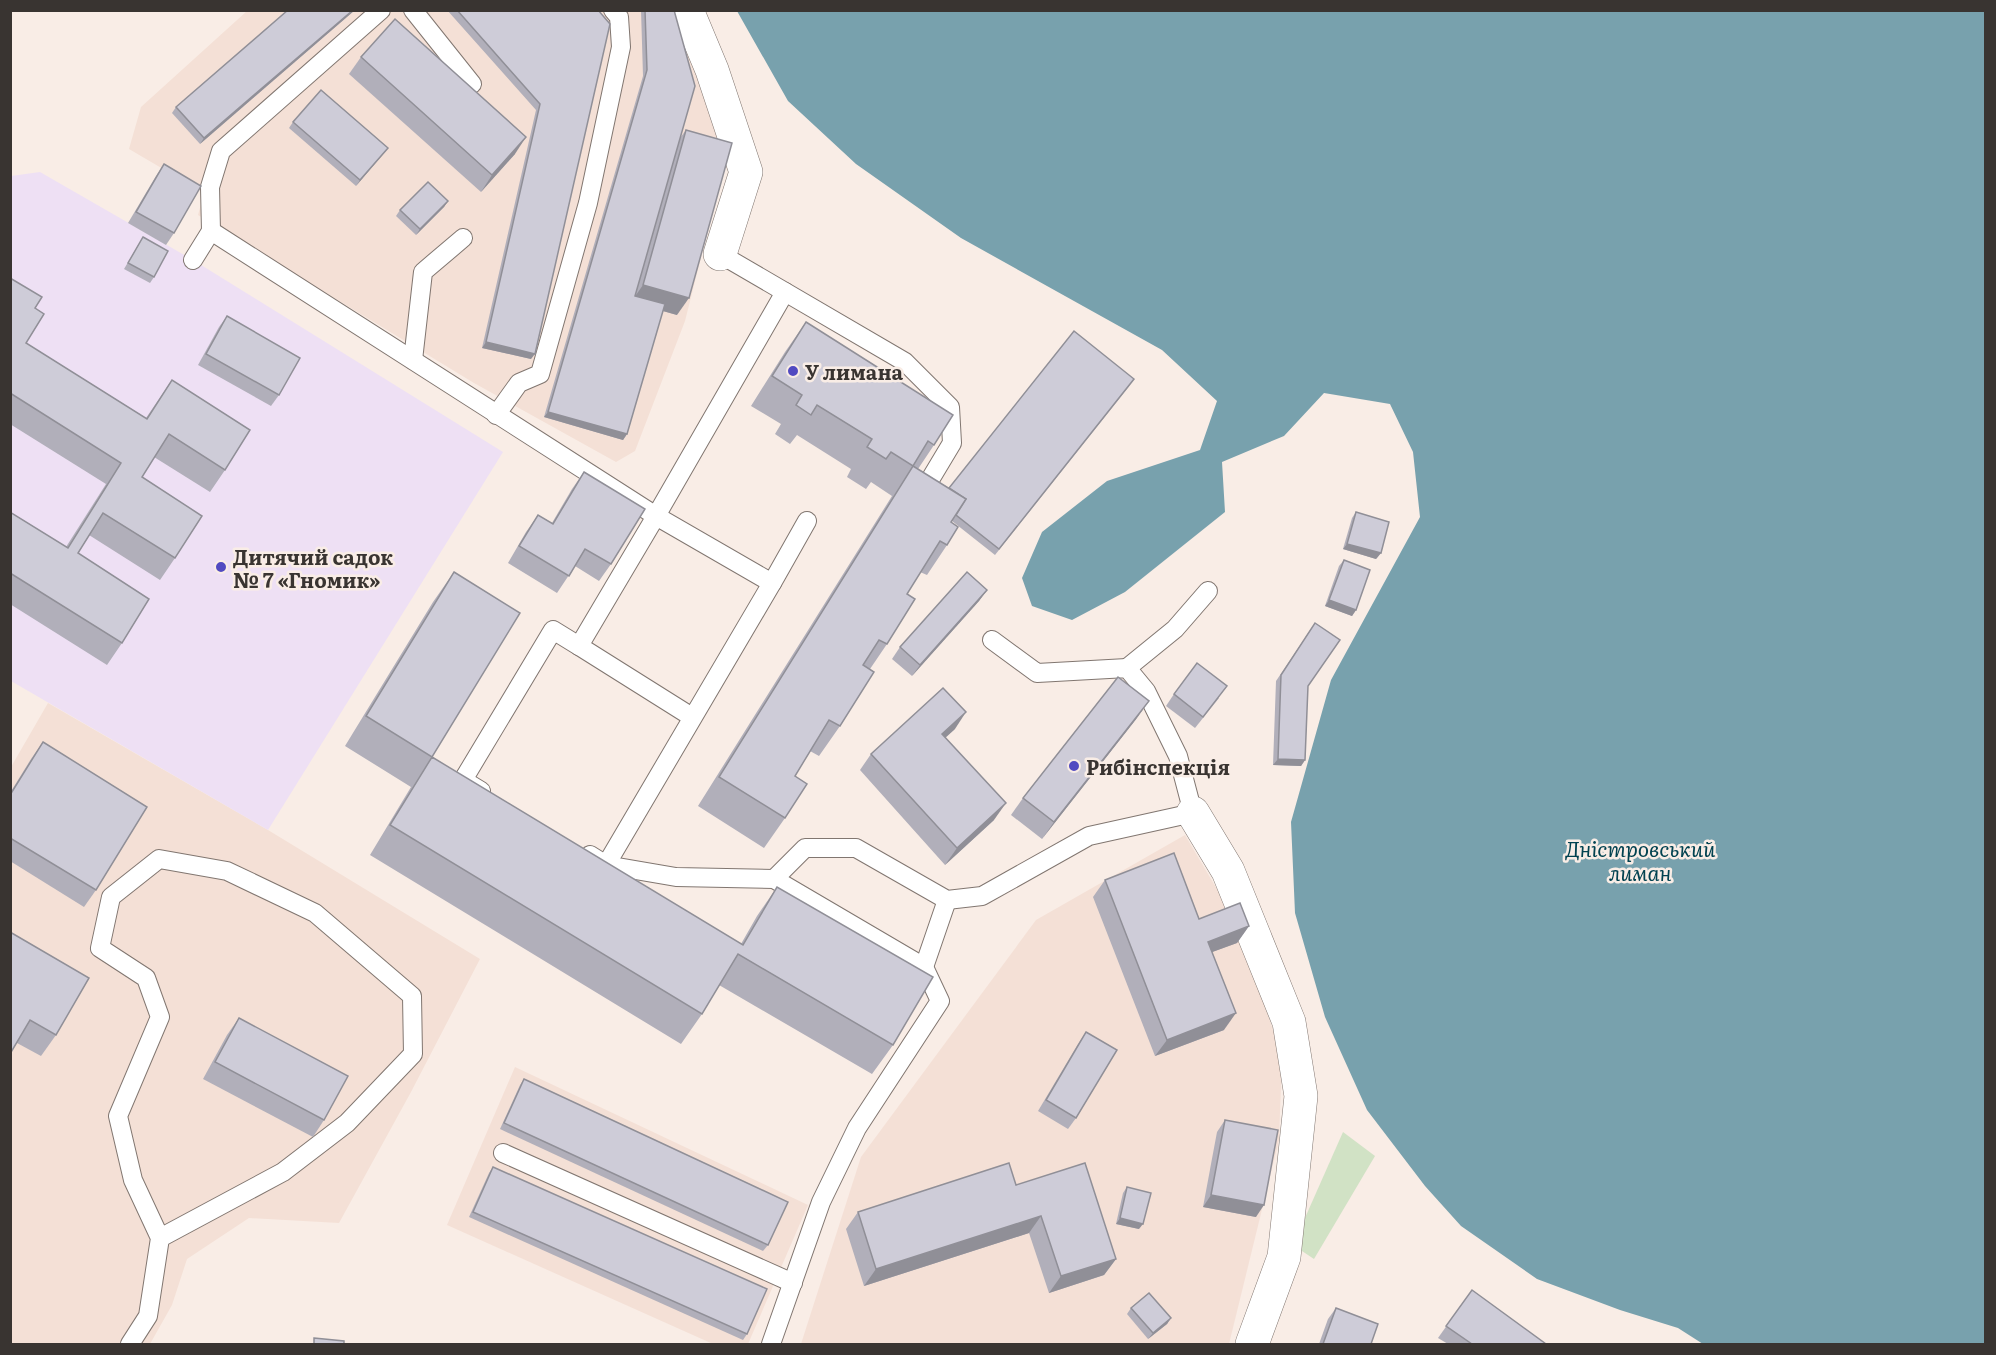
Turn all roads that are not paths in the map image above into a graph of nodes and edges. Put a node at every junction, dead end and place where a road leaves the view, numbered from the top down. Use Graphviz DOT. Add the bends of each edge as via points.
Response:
graph roads {
  1 [pos="381,10"];
  2 [pos="413,10"];
  3 [pos="613,10"];
  4 [pos="687,10"];
  5 [pos="472,84"];
  6 [pos="211,231"];
  7 [pos="463,238"];
  8 [pos="720,254"];
  9 [pos="193,260"];
  10 [pos="785,292"];
  11 [pos="413,360"];
  12 [pos="496,415"];
  13 [pos="928,483"];
  14 [pos="656,516"];
  15 [pos="807,521"];
  16 [pos="772,583"];
  17 [pos="1208,591"];
  18 [pos="992,640"];
  19 [pos="579,646"];
  20 [pos="1127,668"];
  21 [pos="692,717"];
  22 [pos="494,798"];
  23 [pos="1193,813"];
  24 [pos="575,846"];
  25 [pos="606,865"];
  26 [pos="774,879"];
  27 [pos="947,900"];
  28 [pos="924,967"];
  29 [pos="503,1153"];
  30 [pos="160,1238"];
  31 [pos="793,1283"];
  32 [pos="129,1344"];
  33 [pos="771,1344"];
  34 [pos="1252,1344"];
  1 -- 6 [label="lane" via="221,151 210,187"];
  2 -- 5 [label="lane"];
  3 -- 12 [label="lane" via="619,18 621,47 588,203 540,374 519,383"];
  4 -- 8 [label="street" via="746,172"];
  6 -- 9 [label="lane"];
  6 -- 11 [label="lane"];
  7 -- 11 [label="lane" via="423,272"];
  8 -- 10 [label="lane"];
  10 -- 13 [label="lane" via="905,362 950,407 952,443"];
  10 -- 14 [label="lane"];
  11 -- 12 [label="lane"];
  12 -- 14 [label="lane"];
  14 -- 16 [label="lane"];
  14 -- 19 [label="lane"];
  15 -- 16 [label="lane"];
  16 -- 21 [label="lane"];
  17 -- 20 [label="lane" via="1175,629"];
  18 -- 20 [label="lane" via="1037,673"];
  19 -- 21 [label="lane"];
  19 -- 22 [label="lane" via="553,630 463,780"];
  20 -- 23 [label="lane" via="1146,691 1178,756"];
  21 -- 25 [label="lane"];
  23 -- 27 [label="lane" via="1089,836 982,896"];
  23 -- 34 [label="street" via="1228,871 1289,1022 1301,1096 1284,1257"];
  24 -- 25 [label="lane"];
  25 -- 26 [label="lane" via="676,877"];
  26 -- 27 [label="lane" via="805,848 856,848"];
  26 -- 28 [label="lane"];
  27 -- 28 [label="lane"];
  28 -- 31 [label="lane" via="940,1000 857,1128 821,1202"];
  29 -- 31 [label="lane"];
  30 -- 30 [label="lane" via="133,1180 118,1116 160,1017 146,978 100,948 111,897 159,858 227,871 315,913 412,996 412,1054 347,1123 284,1172"];
  30 -- 32 [label="lane" via="148,1316"];
  31 -- 33 [label="lane"];
}
